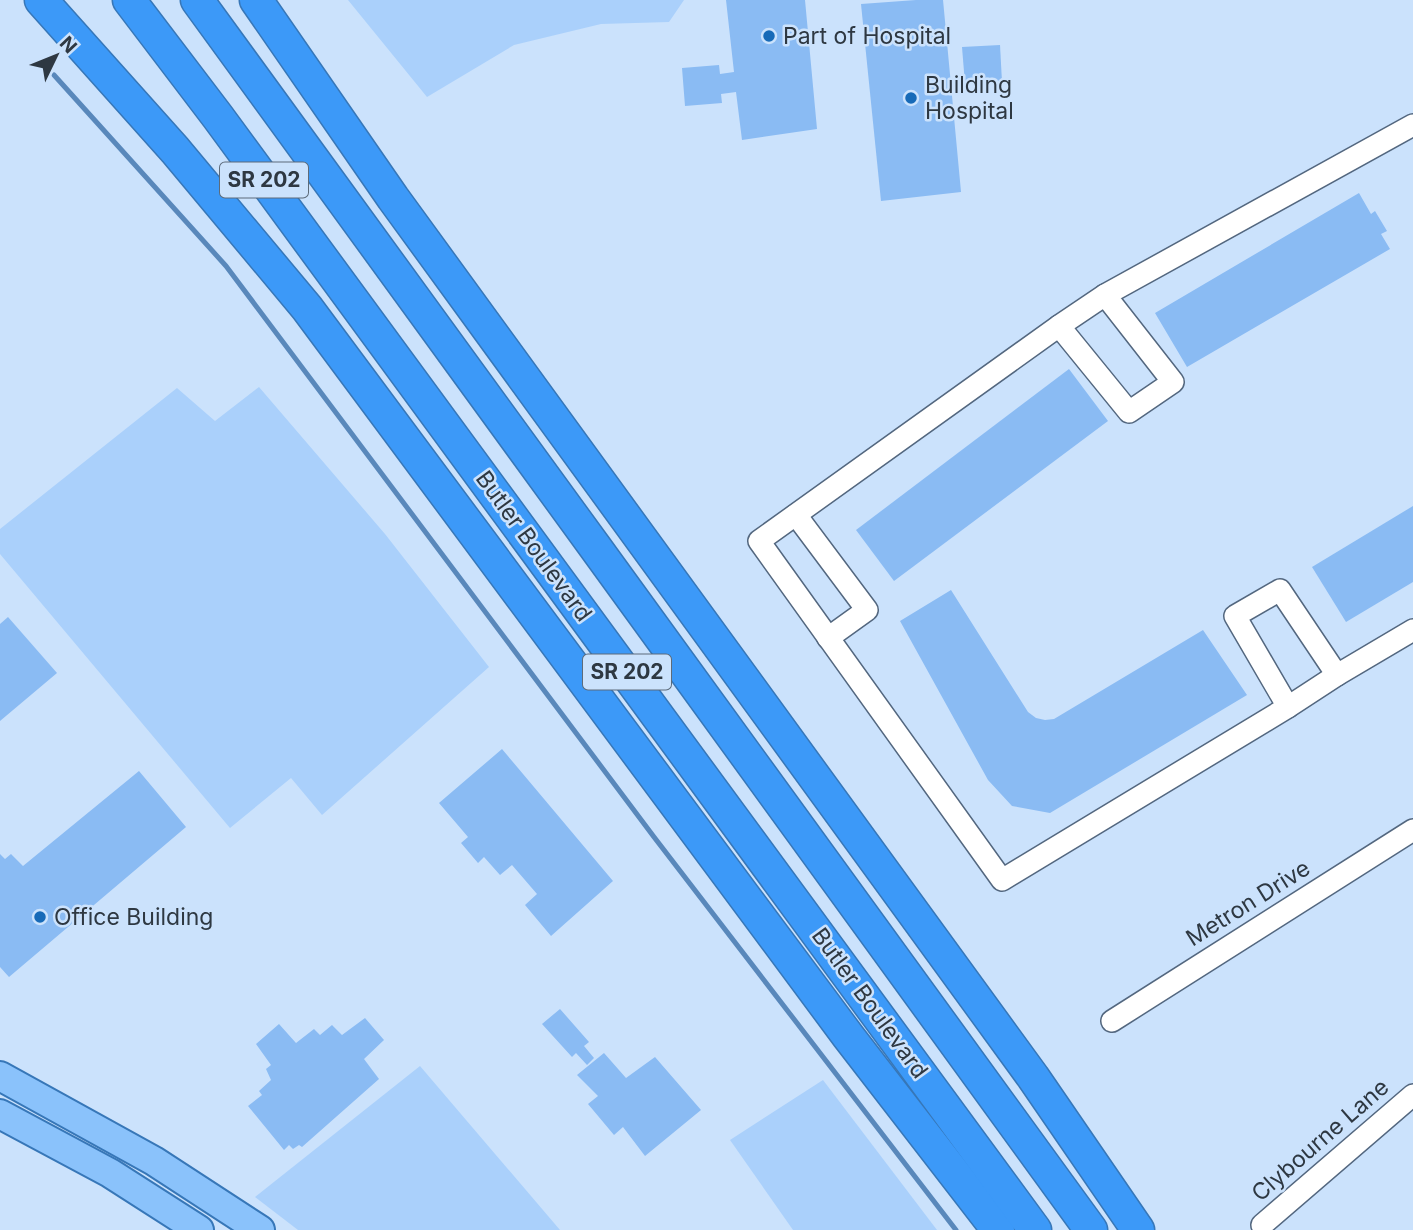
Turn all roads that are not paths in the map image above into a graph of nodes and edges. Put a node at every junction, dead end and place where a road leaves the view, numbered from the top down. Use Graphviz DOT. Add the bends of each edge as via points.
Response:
graph roads {
  1 [pos="41,0"];
  2 [pos="129,0"];
  3 [pos="197,0"];
  4 [pos="256,0"];
  5 [pos="1413,125"];
  6 [pos="1105,295"];
  7 [pos="1059,326"];
  8 [pos="796,514"];
  9 [pos="1413,630"];
  10 [pos="828,638"];
  11 [pos="1337,676"];
  12 [pos="1288,707"];
  13 [pos="1410,839"];
  14 [pos="1112,1021"];
  15 [pos="0,1076"];
  16 [pos="1413,1095"];
  17 [pos="0,1114"];
  18 [pos="1262,1225"];
  19 [pos="200,1230"];
  20 [pos="260,1230"];
  21 [pos="998,1230"];
  22 [pos="1035,1230"];
  23 [pos="1091,1230"];
  24 [pos="1138,1230"];
  1 -- 21 [label="highway" via="307,308 848,1036"];
  2 -- 22 [label="highway, Butler Boulevard / SR 202"];
  3 -- 23 [label="highway, Butler Boulevard / SR 202"];
  4 -- 24 [label="highway" via="401,209 1033,1077"];
  5 -- 6 [label="street"];
  6 -- 7 [label="street"];
  6 -- 7 [label="street" via="1173,382 1129,412"];
  7 -- 8 [label="street"];
  8 -- 10 [label="street" via="759,541"];
  8 -- 10 [label="street" via="867,610"];
  9 -- 11 [label="street"];
  10 -- 12 [label="street" via="1002,880"];
  11 -- 12 [label="street"];
  11 -- 12 [label="street" via="1280,590 1235,616"];
  13 -- 14 [label="street, Metron Drive"];
  15 -- 20 [label="main road" via="144,1155"];
  16 -- 18 [label="street, Clybourne Lane"];
  17 -- 19 [label="main road" via="110,1173"];
}
